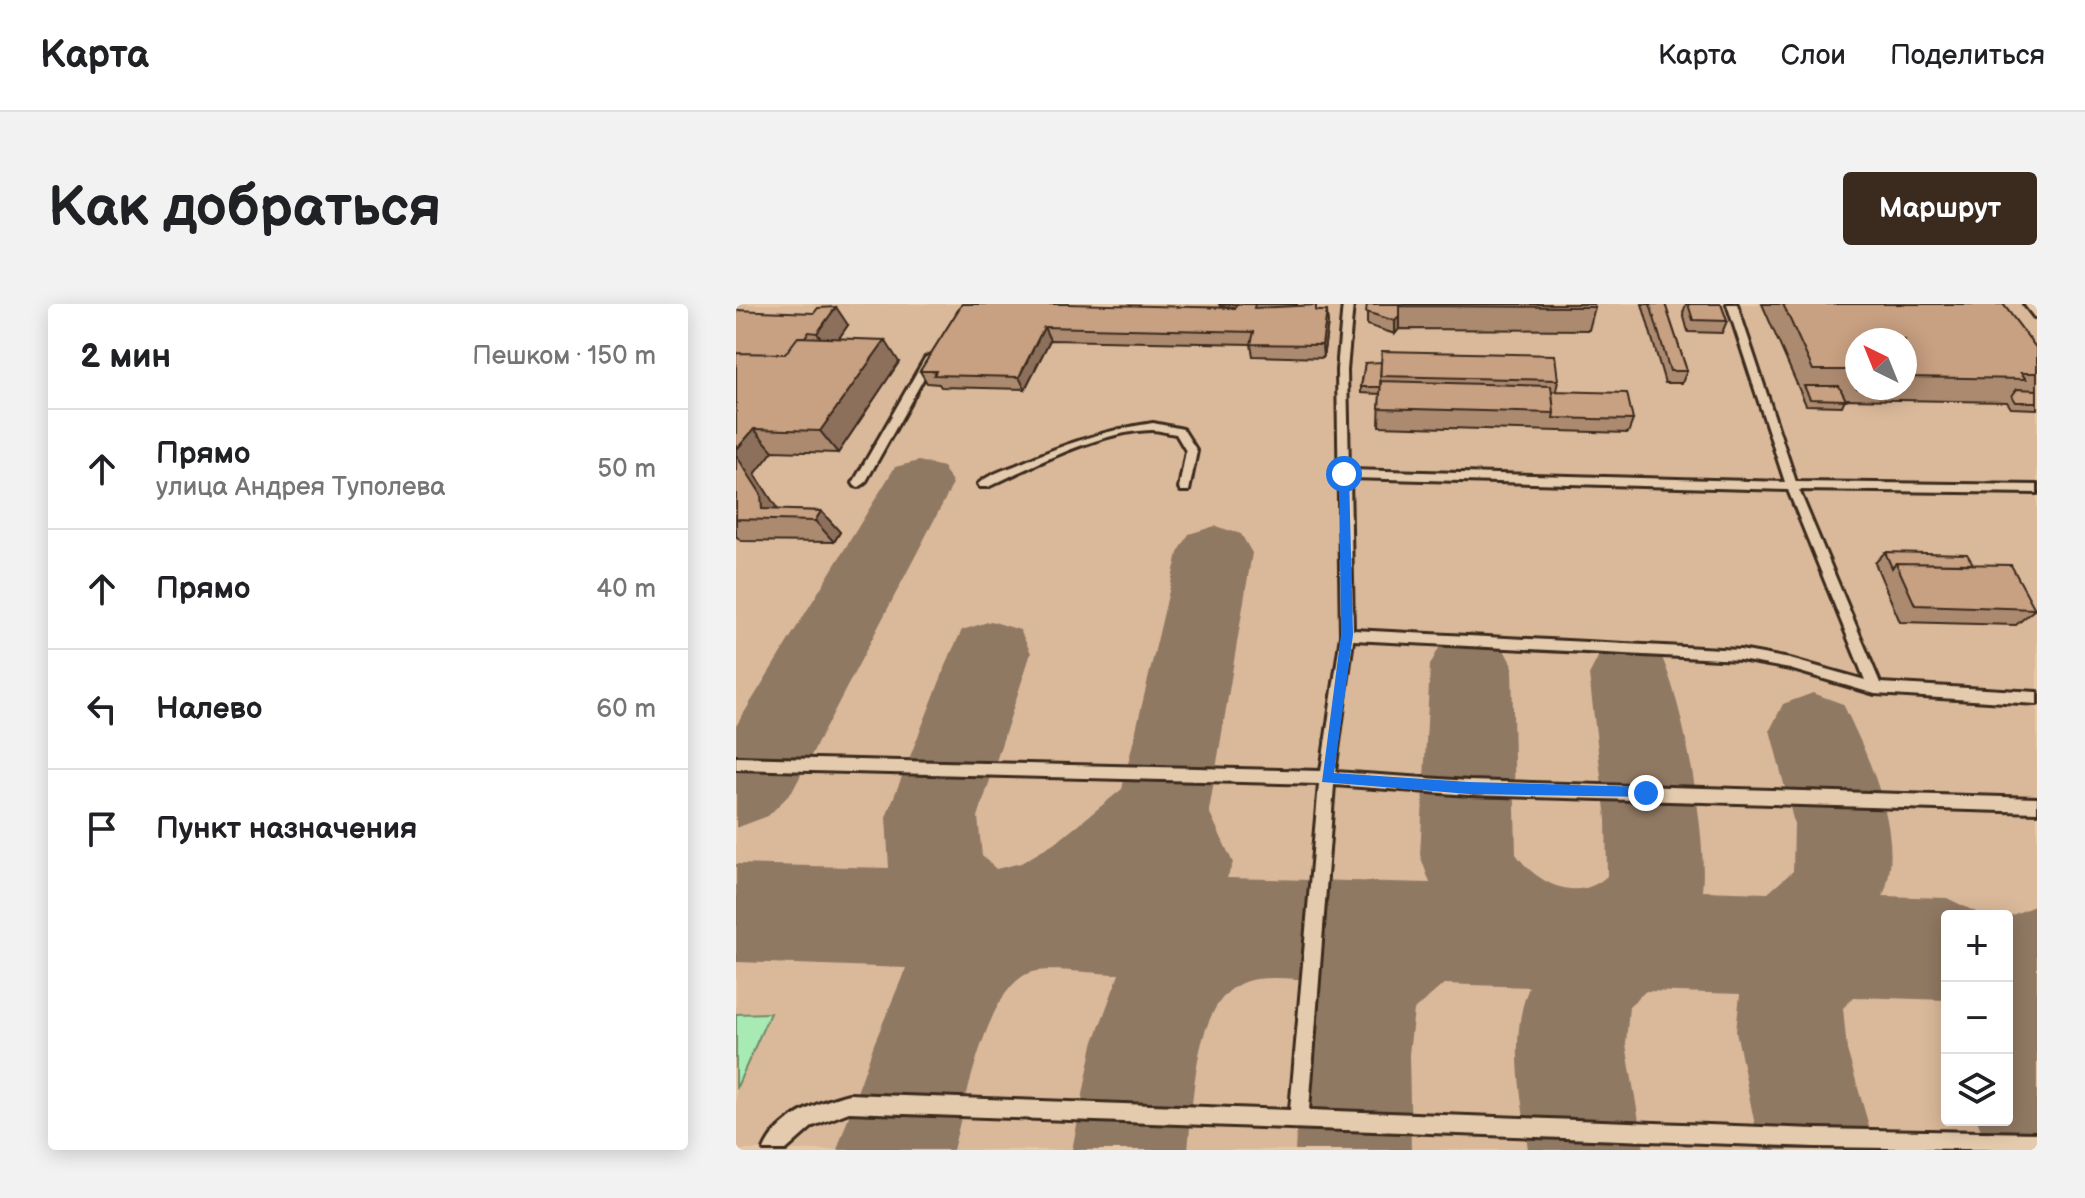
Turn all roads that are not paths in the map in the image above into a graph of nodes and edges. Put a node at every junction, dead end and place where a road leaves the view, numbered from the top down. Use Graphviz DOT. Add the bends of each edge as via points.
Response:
graph roads {
  1 [pos="1348,304"];
  2 [pos="1732,304"];
  3 [pos="2029,304"];
  4 [pos="2037,315"];
  5 [pos="936,347"];
  6 [pos="1344,474"];
  7 [pos="859,483"];
  8 [pos="984,484"];
  9 [pos="1792,486"];
  10 [pos="1185,488"];
  11 [pos="2037,489"];
  12 [pos="1347,635"];
  13 [pos="1875,688"];
  14 [pos="2037,698"];
  15 [pos="736,763"];
  16 [pos="1327,778"];
  17 [pos="2037,805"];
  18 [pos="1299,1118"];
  19 [pos="2037,1142"];
  20 [pos="773,1150"];
  1 -- 6 [label="lane" via="1342,370"];
  2 -- 9 [label="lane"];
  3 -- 4 [label="lane"];
  5 -- 7 [label="lane"];
  6 -- 9 [label="lane"];
  6 -- 12 [label="lane"];
  8 -- 10 [label="lane" via="1082,442 1146,426 1169,428 1194,450"];
  9 -- 11 [label="lane"];
  9 -- 13 [label="lane"];
  12 -- 13 [label="lane" via="1740,655"];
  12 -- 16 [label="lane"];
  13 -- 14 [label="lane"];
  15 -- 16 [label="lane"];
  16 -- 17 [label="lane" via="1469,788"];
  16 -- 18 [label="lane"];
  18 -- 19 [label="lane"];
  18 -- 20 [label="lane" via="849,1103 819,1110 788,1131"];
}
